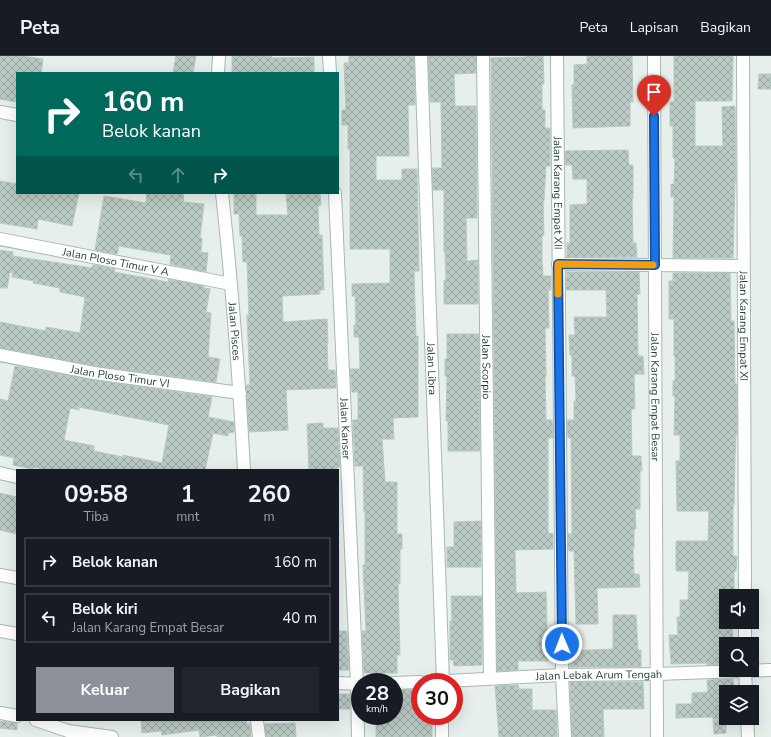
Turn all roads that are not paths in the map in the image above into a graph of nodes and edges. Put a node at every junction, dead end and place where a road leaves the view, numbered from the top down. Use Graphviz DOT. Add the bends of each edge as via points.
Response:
graph roads {
  1 [pos="219,56"];
  2 [pos="329,56"];
  3 [pos="421,56"];
  4 [pos="483,56"];
  5 [pos="556,56"];
  6 [pos="654,56"];
  7 [pos="743,56"];
  8 [pos="218,72"];
  9 [pos="330,72"];
  10 [pos="0,112"];
  11 [pos="16,115"];
  12 [pos="222,194"];
  13 [pos="335,194"];
  14 [pos="0,239"];
  15 [pos="558,264"];
  16 [pos="655,265"];
  17 [pos="743,266"];
  18 [pos="231,284"];
  19 [pos="0,355"];
  20 [pos="240,393"];
  21 [pos="244,469"];
  22 [pos="0,474"];
  23 [pos="16,477"];
  24 [pos="0,575"];
  25 [pos="16,578"];
  26 [pos="744,589"];
  27 [pos="0,631"];
  28 [pos="16,634"];
  29 [pos="759,670"];
  30 [pos="771,670"];
  31 [pos="719,672"];
  32 [pos="357,673"];
  33 [pos="443,673"];
  34 [pos="657,674"];
  35 [pos="562,675"];
  36 [pos="490,678"];
  37 [pos="463,680"];
  38 [pos="339,683"];
  39 [pos="351,684"];
  40 [pos="0,713"];
  41 [pos="16,716"];
  42 [pos="39,721"];
  43 [pos="257,721"];
  44 [pos="358,725"];
  45 [pos="442,725"];
  46 [pos="747,725"];
  47 [pos="112,737"];
  48 [pos="259,737"];
  49 [pos="358,737"];
  50 [pos="442,737"];
  51 [pos="566,737"];
  52 [pos="657,737"];
  53 [pos="748,737"];
  1 -- 8 [label="street"];
  2 -- 9 [label="street"];
  3 -- 33 [label="street, Jalan Libra"];
  4 -- 36 [label="street, Jalan Scorpio"];
  5 -- 15 [label="street, Jalan Karang Empat XII"];
  6 -- 16 [label="street, Jalan Karang Empat Besar"];
  7 -- 17 [label="street, Jalan Karang Empat XI"];
  10 -- 11 [label="street"];
  12 -- 18 [label="street, Jalan Pisces"];
  13 -- 32 [label="street, Jalan Kanser"];
  14 -- 18 [label="street, Jalan Ploso Timur V A"];
  15 -- 16 [label="street"];
  15 -- 35 [label="street, Jalan Karang Empat XII"];
  16 -- 17 [label="street"];
  16 -- 34 [label="street, Jalan Karang Empat Besar"];
  17 -- 26 [label="street, Jalan Karang Empat XI"];
  18 -- 20 [label="street, Jalan Pisces"];
  19 -- 20 [label="street, Jalan Ploso Timur VI" via="94,373"];
  20 -- 21 [label="street, Jalan Pisces"];
  22 -- 23 [label="street"];
  24 -- 25 [label="street"];
  27 -- 28 [label="street"];
  29 -- 30 [label="street, Jalan Lebak Arum Tengah"];
  31 -- 34 [label="street, Jalan Lebak Arum Tengah"];
  34 -- 35 [label="street, Jalan Lebak Arum Tengah"];
  34 -- 52 [label="street, Jalan Karang Empat Besar"];
  35 -- 36 [label="street, Jalan Lebak Arum Tengah"];
  35 -- 51 [label="street, Jalan Karang Empat XII"];
  36 -- 37 [label="street, Jalan Lebak Arum Tengah"];
  38 -- 39 [label="street"];
  40 -- 41 [label="street"];
  42 -- 47 [label="street" via="68,731"];
  43 -- 48 [label="street"];
  44 -- 49 [label="street, Jalan Kanser"];
  45 -- 50 [label="street"];
  46 -- 53 [label="street"];
}
